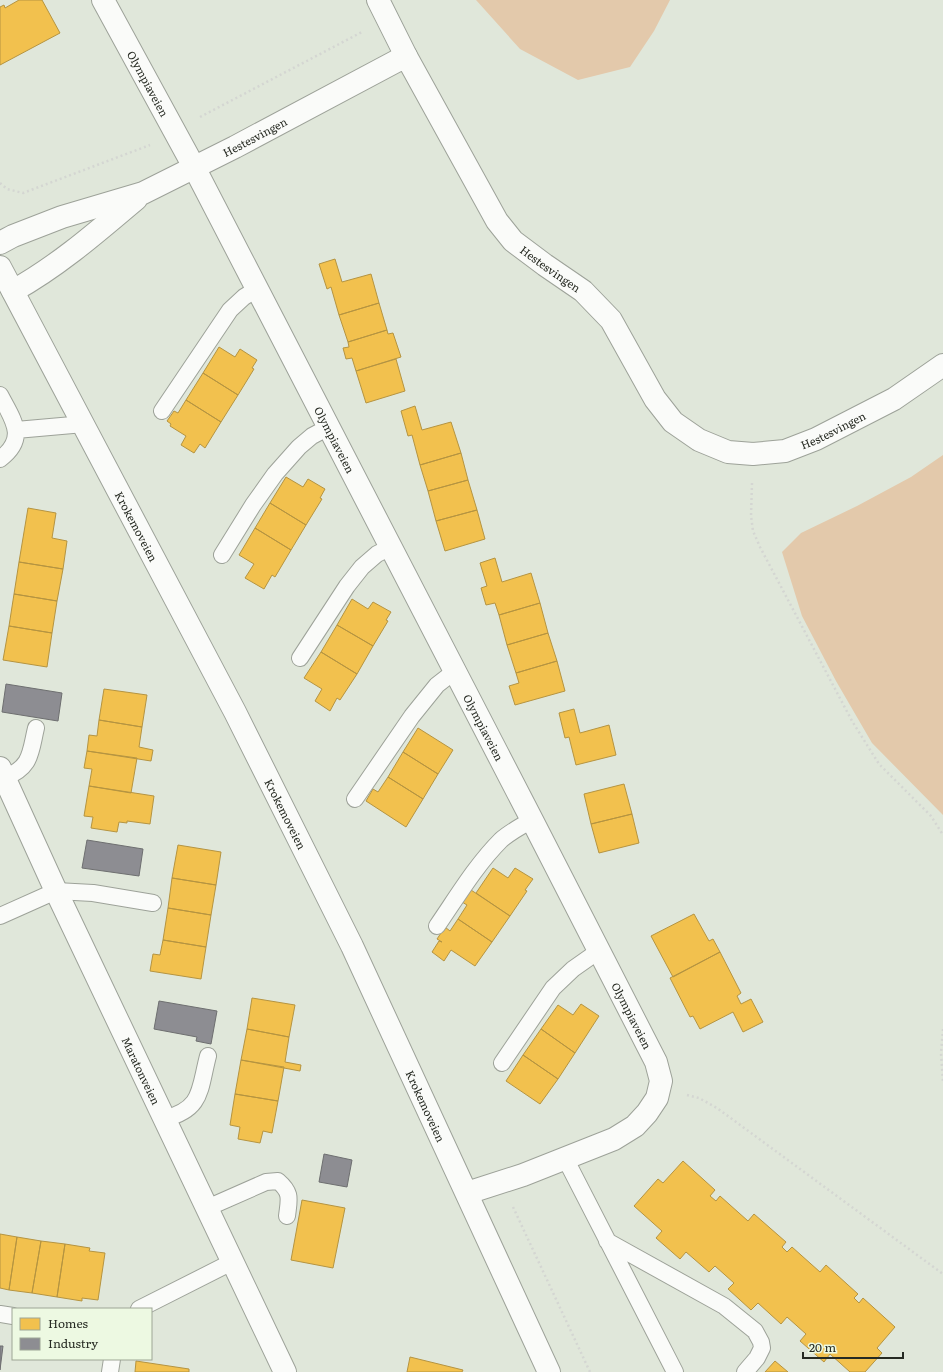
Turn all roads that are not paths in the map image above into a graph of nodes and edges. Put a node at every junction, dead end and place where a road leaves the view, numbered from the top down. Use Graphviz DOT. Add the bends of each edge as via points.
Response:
graph roads {
  1 [pos="104,0"];
  2 [pos="378,0"];
  3 [pos="406,56"];
  4 [pos="194,167"];
  5 [pos="143,193"];
  6 [pos="0,243"];
  7 [pos="0,266"];
  8 [pos="257,290"];
  9 [pos="14,291"];
  10 [pos="943,365"];
  11 [pos="0,395"];
  12 [pos="162,411"];
  13 [pos="84,424"];
  14 [pos="329,427"];
  15 [pos="16,430"];
  16 [pos="0,459"];
  17 [pos="391,547"];
  18 [pos="222,555"];
  19 [pos="300,658"];
  20 [pos="455,671"];
  21 [pos="36,728"];
  22 [pos="2,773"];
  23 [pos="355,799"];
  24 [pos="532,820"];
  25 [pos="56,891"];
  26 [pos="153,903"];
  27 [pos="0,916"];
  28 [pos="438,926"];
  29 [pos="600,950"];
  30 [pos="208,1056"];
  31 [pos="502,1063"];
  32 [pos="164,1119"];
  33 [pos="564,1158"];
  34 [pos="467,1193"];
  35 [pos="207,1208"];
  36 [pos="287,1216"];
  37 [pos="607,1241"];
  38 [pos="232,1262"];
  39 [pos="141,1308"];
  40 [pos="0,1314"];
  41 [pos="12,1316"];
  42 [pos="112,1360"];
  43 [pos="110,1372"];
  44 [pos="285,1372"];
  45 [pos="549,1372"];
  46 [pos="675,1372"];
  47 [pos="745,1372"];
  1 -- 4 [label="street, Olympiaveien"];
  2 -- 3 [label="street"];
  3 -- 4 [label="street, Hestesvingen"];
  3 -- 10 [label="street, Hestesvingen" via="497,221 513,241 583,291 611,320 655,399 673,422 699,440 728,452 753,454 785,451 816,439 894,399"];
  4 -- 5 [label="street"];
  4 -- 8 [label="street, Olympiaveien"];
  5 -- 6 [label="street" via="62,217"];
  5 -- 9 [label="street" via="79,246"];
  7 -- 9 [label="street, Krokemoveien"];
  8 -- 12 [label="lane" via="244,297 230,310"];
  8 -- 14 [label="street, Olympiaveien"];
  9 -- 13 [label="street, Krokemoveien"];
  11 -- 15 [label="lane" via="12,416"];
  13 -- 15 [label="lane"];
  13 -- 34 [label="street, Krokemoveien" via="235,712 352,946"];
  14 -- 17 [label="street, Olympiaveien"];
  14 -- 18 [label="lane" via="312,436 275,474"];
  15 -- 16 [label="lane" via="15,443"];
  17 -- 19 [label="lane" via="362,566"];
  17 -- 20 [label="street, Olympiaveien"];
  20 -- 23 [label="lane" via="437,685 412,716"];
  20 -- 24 [label="street, Olympiaveien"];
  21 -- 22 [label="lane" via="29,757 23,767 15,773"];
  22 -- 25 [label="street, Maratonveien"];
  24 -- 28 [label="lane" via="501,840 488,854"];
  24 -- 29 [label="street, Olympiaveien"];
  25 -- 26 [label="lane" via="93,893"];
  25 -- 27 [label="lane"];
  25 -- 32 [label="street, Maratonveien"];
  29 -- 31 [label="lane" via="573,969 553,988"];
  29 -- 33 [label="street, Olympiaveien" via="656,1062 661,1081 657,1098 635,1126 614,1139"];
  30 -- 32 [label="lane" via="197,1098 188,1109"];
  32 -- 35 [label="street, Maratonveien"];
  33 -- 34 [label="street, Olympiaveien" via="523,1175"];
  33 -- 37 [label="lane"];
  34 -- 45 [label="street, Krokemoveien"];
  35 -- 36 [label="lane" via="266,1182 278,1181 287,1188"];
  35 -- 38 [label="street, Maratonveien"];
  37 -- 46 [label="lane"];
  37 -- 47 [label="lane" via="724,1306 755,1331 762,1348"];
  38 -- 39 [label="lane"];
  38 -- 44 [label="street, Maratonveien"];
  40 -- 41 [label="lane"];
  42 -- 43 [label="lane"];
}
